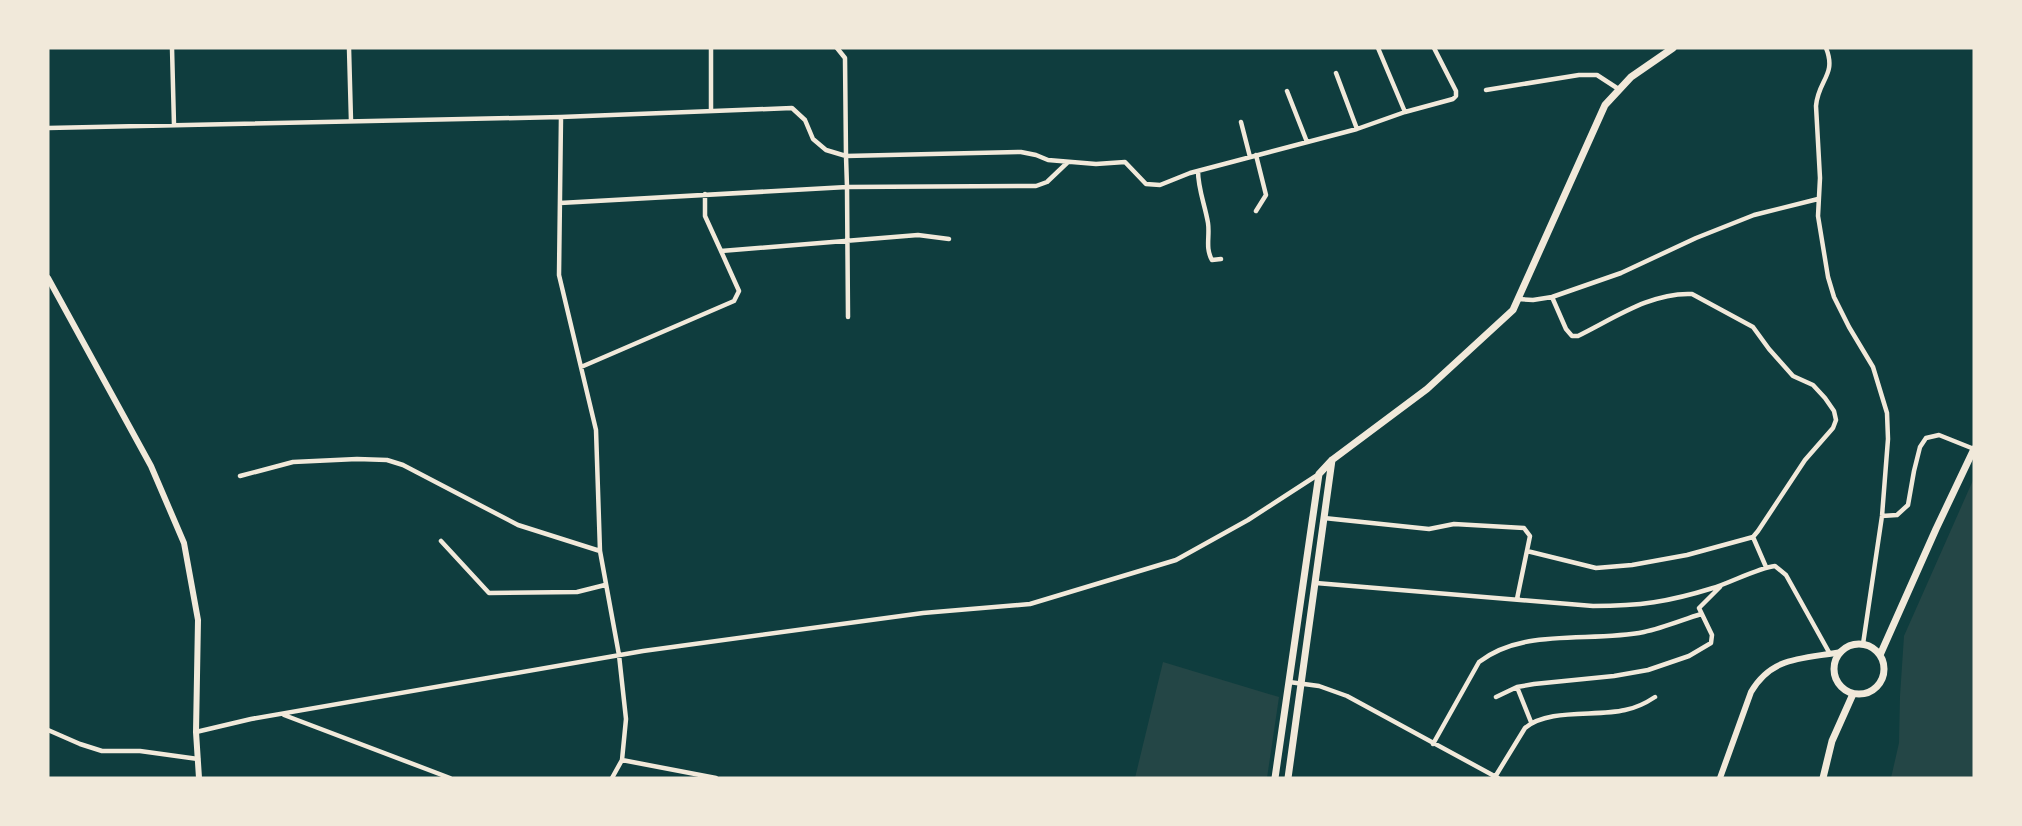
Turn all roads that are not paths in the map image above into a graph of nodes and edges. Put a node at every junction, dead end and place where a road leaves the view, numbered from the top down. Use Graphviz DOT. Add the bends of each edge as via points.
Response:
graph roads {
  1 [pos="172,48"];
  2 [pos="349,48"];
  3 [pos="711,48"];
  4 [pos="837,48"];
  5 [pos="1378,48"];
  6 [pos="1434,48"];
  7 [pos="1673,48"];
  8 [pos="1827,48"];
  9 [pos="1336,73"];
  10 [pos="1486,90"];
  11 [pos="1620,90"];
  12 [pos="1287,91"];
  13 [pos="711,111"];
  14 [pos="1405,112"];
  15 [pos="561,117"];
  16 [pos="351,121"];
  17 [pos="1241,122"];
  18 [pos="174,125"];
  19 [pos="48,128"];
  20 [pos="1357,129"];
  21 [pos="1306,142"];
  22 [pos="846,156"];
  23 [pos="1253,156"];
  24 [pos="1068,162"];
  25 [pos="1198,171"];
  26 [pos="847,187"];
  27 [pos="705,194"];
  28 [pos="1818,199"];
  29 [pos="560,203"];
  30 [pos="1256,211"];
  31 [pos="949,239"];
  32 [pos="846,240"];
  33 [pos="721,251"];
  34 [pos="1221,259"];
  35 [pos="48,278"];
  36 [pos="1552,297"];
  37 [pos="1518,299"];
  38 [pos="848,317"];
  39 [pos="581,367"];
  40 [pos="1974,449"];
  41 [pos="1332,460"];
  42 [pos="1318,474"];
  43 [pos="240,476"];
  44 [pos="1882,516"];
  45 [pos="1324,518"];
  46 [pos="1752,537"];
  47 [pos="441,541"];
  48 [pos="600,551"];
  49 [pos="1527,551"];
  50 [pos="1766,567"];
  51 [pos="1316,583"];
  52 [pos="605,585"];
  53 [pos="1721,585"];
  54 [pos="1517,598"];
  55 [pos="1701,614"];
  56 [pos="1863,644"];
  57 [pos="1841,652"];
  58 [pos="1830,654"];
  59 [pos="619,655"];
  60 [pos="1880,655"];
  61 [pos="1288,682"];
  62 [pos="1302,684"];
  63 [pos="1517,687"];
  64 [pos="1853,694"];
  65 [pos="1496,697"];
  66 [pos="1656,698"];
  67 [pos="283,714"];
  68 [pos="1532,722"];
  69 [pos="48,730"];
  70 [pos="196,732"];
  71 [pos="1433,744"];
  72 [pos="198,759"];
  73 [pos="1277,759"];
  74 [pos="622,760"];
  75 [pos="1291,761"];
  76 [pos="1496,777"];
  77 [pos="199,778"];
  78 [pos="450,778"];
  79 [pos="612,778"];
  80 [pos="716,778"];
  81 [pos="1275,778"];
  82 [pos="1288,778"];
  83 [pos="1720,778"];
  84 [pos="1823,778"];
  1 -- 18 [label="street"];
  2 -- 16 [label="street"];
  3 -- 13 [label="street"];
  4 -- 22 [label="street" via="845,58"];
  5 -- 14 [label="street"];
  6 -- 14 [label="street" via="1456,96"];
  7 -- 11 [label="main road" via="1631,77"];
  8 -- 28 [label="street" via="1830,70 1816,106"];
  9 -- 20 [label="street"];
  10 -- 11 [label="street" via="1579,75 1597,75"];
  11 -- 37 [label="main road" via="1605,105"];
  12 -- 21 [label="street"];
  13 -- 15 [label="street"];
  13 -- 22 [label="street" via="792,108 805,120 813,139 826,150"];
  14 -- 20 [label="street"];
  15 -- 16 [label="street"];
  15 -- 29 [label="street"];
  16 -- 18 [label="street"];
  17 -- 23 [label="street"];
  18 -- 19 [label="street"];
  20 -- 21 [label="street"];
  21 -- 23 [label="street"];
  22 -- 24 [label="street" via="1021,152"];
  22 -- 26 [label="street"];
  23 -- 25 [label="street"];
  23 -- 30 [label="street" via="1266,195"];
  24 -- 25 [label="street" via="1125,162 1152,186"];
  24 -- 26 [label="street" via="1047,182 1036,186"];
  25 -- 34 [label="street" via="1209,228 1207,246 1212,260"];
  26 -- 27 [label="street"];
  26 -- 32 [label="street"];
  27 -- 29 [label="street"];
  27 -- 33 [label="street" via="705,216"];
  28 -- 36 [label="street" via="1754,215 1621,273"];
  28 -- 44 [label="street" via="1820,235 1834,297 1873,367 1887,413"];
  29 -- 39 [label="street" via="559,275"];
  31 -- 32 [label="street" via="918,235"];
  32 -- 33 [label="street"];
  32 -- 38 [label="street"];
  33 -- 39 [label="street" via="739,291 734,301"];
  35 -- 70 [label="street" via="151,466 184,543 198,620"];
  36 -- 37 [label="street"];
  36 -- 46 [label="street" via="1566,329 1572,336 1578,336 1651,300 1692,294 1754,327 1793,376 1812,385 1825,398 1834,411 1833,428 1805,460"];
  37 -- 41 [label="main road" via="1513,310 1427,389"];
  39 -- 48 [label="street" via="596,430"];
  40 -- 44 [label="street" via="1939,435 1926,438 1920,447 1908,505 1896,515"];
  40 -- 60 [label="main road"];
  41 -- 42 [label="main road"];
  41 -- 45 [label="main road"];
  42 -- 59 [label="street" via="1248,520 1176,560 1030,604 923,613"];
  42 -- 61 [label="main road"];
  43 -- 48 [label="street" via="293,462 387,460 518,525"];
  44 -- 56 [label="street"];
  45 -- 49 [label="street" via="1429,529 1454,524 1524,528 1530,536"];
  45 -- 51 [label="main road"];
  46 -- 49 [label="street" via="1687,555 1596,568"];
  46 -- 50 [label="street"];
  47 -- 52 [label="street" via="489,593 577,592"];
  48 -- 52 [label="street"];
  49 -- 54 [label="street"];
  50 -- 53 [label="street"];
  50 -- 58 [label="street" via="1775,566 1786,575"];
  51 -- 54 [label="street"];
  51 -- 62 [label="main road"];
  52 -- 59 [label="street"];
  53 -- 54 [label="street" via="1665,602 1635,606"];
  53 -- 55 [label="street" via="1701,604"];
  55 -- 63 [label="street" via="1712,635 1711,643 1689,656 1628,674"];
  55 -- 71 [label="street" via="1644,632 1543,638 1490,654 1479,662"];
  56 -- 57 [label="main road"];
  56 -- 60 [label="main road"];
  57 -- 58 [label="street"];
  57 -- 64 [label="main road" via="1834,663 1835,678"];
  58 -- 83 [label="street" via="1779,663 1758,680 1750,692"];
  59 -- 67 [label="street"];
  59 -- 74 [label="street" via="626,719"];
  60 -- 64 [label="main road" via="1884,670 1879,685 1866,694"];
  61 -- 62 [label="street"];
  61 -- 73 [label="main road"];
  62 -- 71 [label="street" via="1333,689"];
  62 -- 75 [label="main road"];
  63 -- 65 [label="street"];
  63 -- 68 [label="street"];
  64 -- 84 [label="main road" via="1832,741"];
  66 -- 68 [label="street" via="1626,710"];
  67 -- 70 [label="street"];
  67 -- 78 [label="street"];
  68 -- 76 [label="street"];
  69 -- 72 [label="street" via="102,752 140,751"];
  70 -- 72 [label="street"];
  71 -- 76 [label="street"];
  72 -- 77 [label="street"];
  73 -- 75 [label="main road"];
  73 -- 81 [label="main road"];
  74 -- 79 [label="street"];
  74 -- 80 [label="street"];
  75 -- 82 [label="main road"];
}
